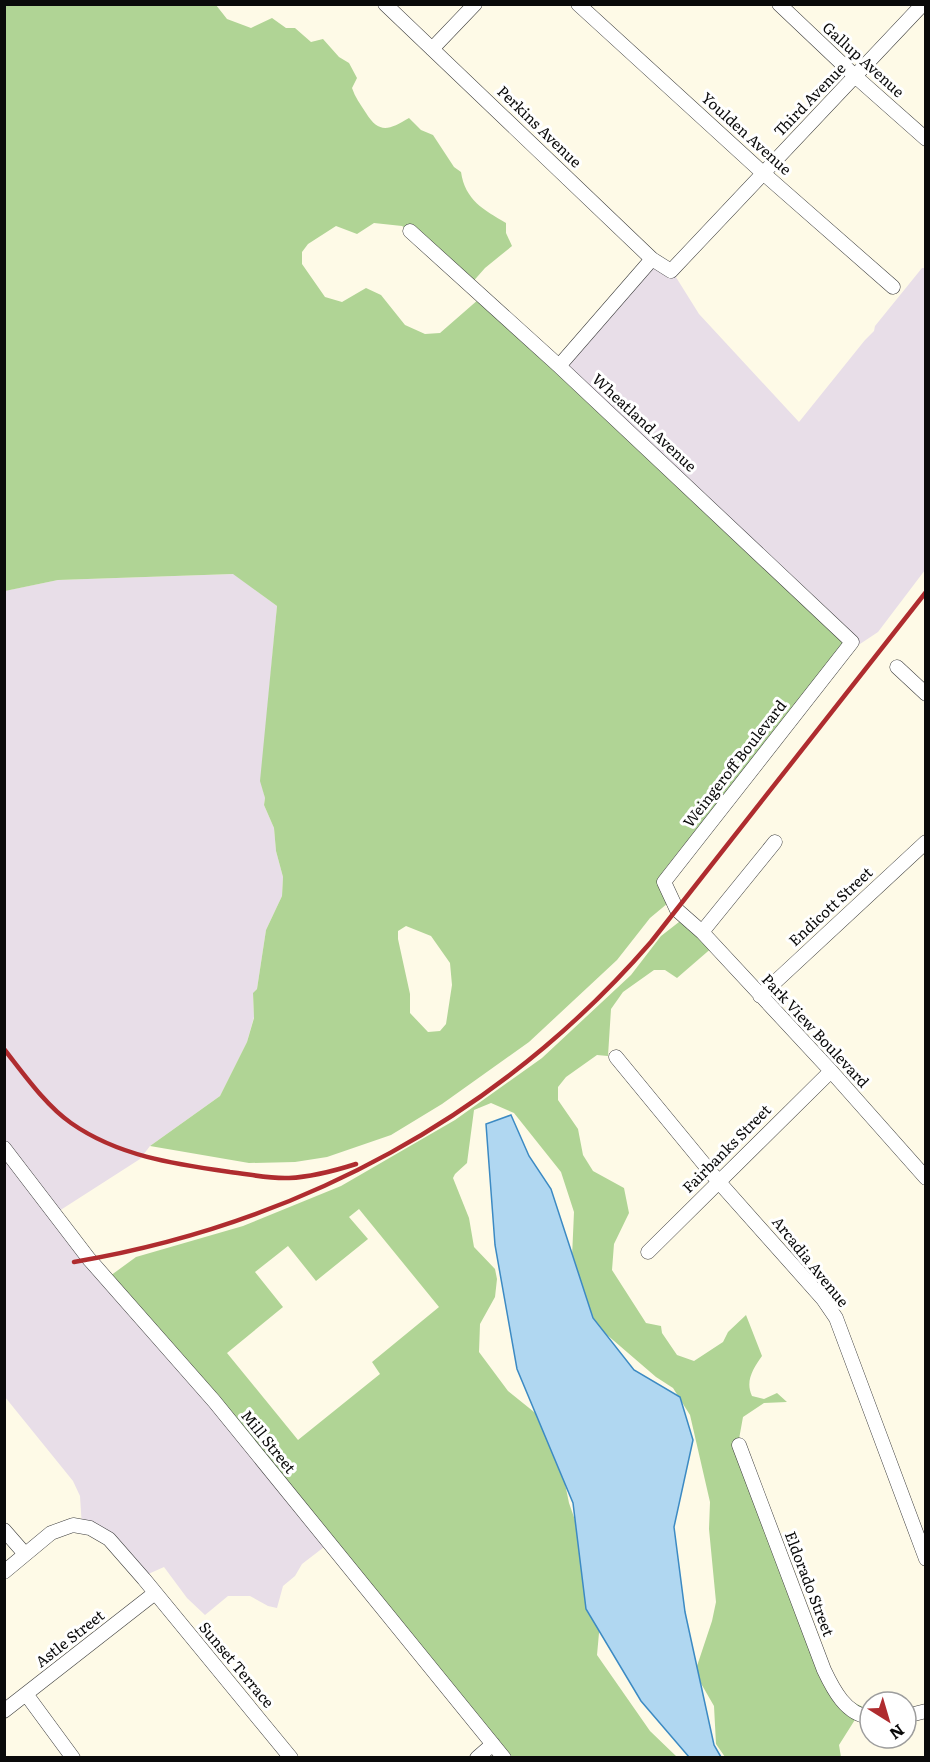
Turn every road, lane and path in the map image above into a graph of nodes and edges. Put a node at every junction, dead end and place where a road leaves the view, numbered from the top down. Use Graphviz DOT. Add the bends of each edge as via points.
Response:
graph roads {
  1 [pos="385,4"];
  2 [pos="475,4"];
  3 [pos="578,4"];
  4 [pos="779,4"];
  5 [pos="923,4"];
  6 [pos="432,49"];
  7 [pos="856,77"];
  8 [pos="926,139"];
  9 [pos="763,173"];
  10 [pos="410,231"];
  11 [pos="652,259"];
  12 [pos="670,271"];
  13 [pos="893,287"];
  14 [pos="559,366"];
  15 [pos="852,642"];
  16 [pos="897,668"];
  17 [pos="922,690"];
  18 [pos="775,842"];
  19 [pos="926,842"];
  20 [pos="677,910"];
  21 [pos="702,932"];
  22 [pos="760,996"];
  23 [pos="616,1057"];
  24 [pos="831,1071"];
  25 [pos="4,1148"];
  26 [pos="926,1178"];
  27 [pos="718,1180"];
  28 [pos="648,1252"];
  29 [pos="739,1445"];
  30 [pos="4,1530"];
  31 [pos="25,1554"];
  32 [pos="926,1559"];
  33 [pos="4,1572"];
  34 [pos="155,1593"];
  35 [pos="26,1694"];
  36 [pos="4,1711"];
  37 [pos="858,1713"];
  38 [pos="493,1744"];
  39 [pos="73,1758"];
  40 [pos="291,1758"];
  41 [pos="477,1758"];
  42 [pos="504,1758"];
  1 -- 6 [label="street, Perkins Avenue"];
  2 -- 6 [label="street"];
  3 -- 9 [label="street, Youlden Avenue"];
  4 -- 7 [label="street, Gallup Avenue"];
  5 -- 7 [label="street, Third Avenue"];
  6 -- 11 [label="street, Perkins Avenue"];
  7 -- 8 [label="street, Gallup Avenue"];
  7 -- 9 [label="street, Third Avenue"];
  9 -- 12 [label="street, Third Avenue"];
  9 -- 13 [label="street, Youlden Avenue"];
  10 -- 14 [label="street, Wheatland Avenue"];
  11 -- 12 [label="street, Perkins Avenue"];
  11 -- 14 [label="street"];
  14 -- 15 [label="street, Wheatland Avenue"];
  15 -- 20 [label="street, Weingeroff Boulevard" via="669,874 664,882"];
  16 -- 17 [label="street"];
  18 -- 21 [label="street"];
  19 -- 22 [label="street, Endicott Street"];
  20 -- 21 [label="street, Park View Boulevard"];
  21 -- 22 [label="street, Park View Boulevard"];
  22 -- 24 [label="street, Park View Boulevard"];
  23 -- 27 [label="street, Arcadia Avenue"];
  24 -- 26 [label="street, Park View Boulevard"];
  24 -- 27 [label="street, Fairbanks Street"];
  25 -- 38 [label="street, Mill Street" via="89,1259 214,1401"];
  27 -- 28 [label="street, Fairbanks Street"];
  27 -- 32 [label="street, Arcadia Avenue" via="836,1318"];
  29 -- 37 [label="street, Eldorado Street" via="824,1670 834,1690"];
  30 -- 31 [label="street"];
  31 -- 33 [label="street, Sunset Terrace"];
  31 -- 34 [label="street, Sunset Terrace" via="51,1533 73,1525 90,1528 109,1539"];
  34 -- 35 [label="street, Astle Street"];
  34 -- 40 [label="street, Sunset Terrace"];
  35 -- 36 [label="street, Astle Street"];
  35 -- 39 [label="street"];
  38 -- 41 [label="street"];
  38 -- 42 [label="street, Mill Street"];
}
